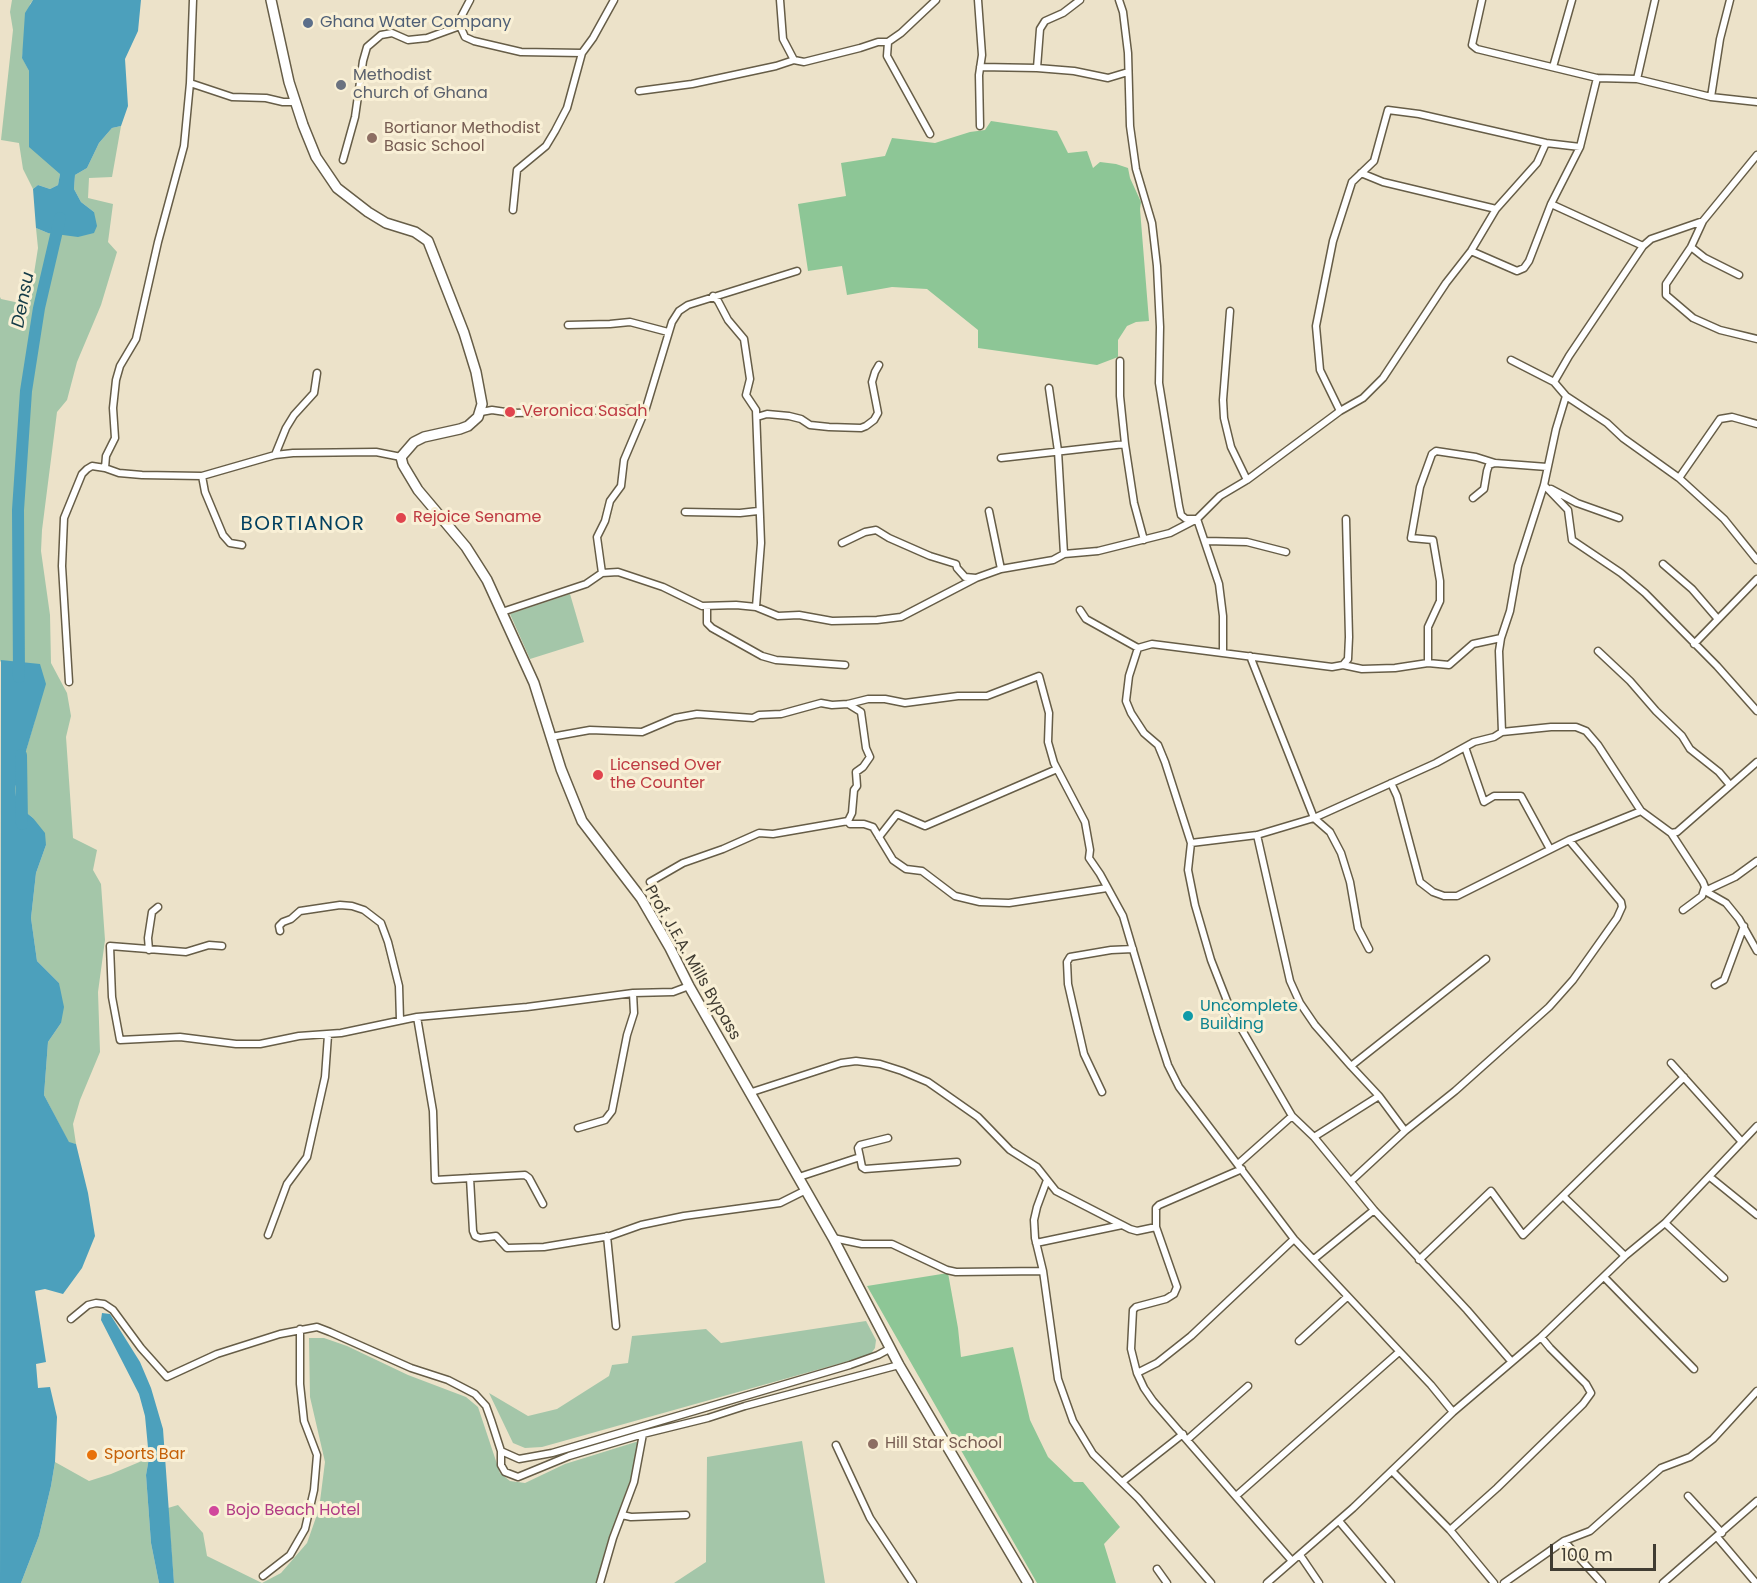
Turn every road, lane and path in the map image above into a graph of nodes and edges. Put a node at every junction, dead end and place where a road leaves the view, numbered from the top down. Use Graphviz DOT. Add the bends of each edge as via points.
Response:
graph roads {
  1 [pos="193,0"];
  2 [pos="271,0"];
  3 [pos="470,0"];
  4 [pos="614,0"];
  5 [pos="780,0"];
  6 [pos="936,0"];
  7 [pos="978,0"];
  8 [pos="1080,0"];
  9 [pos="1119,0"];
  10 [pos="1482,0"];
  11 [pos="1572,0"];
  12 [pos="1655,0"];
  13 [pos="1730,0"];
  14 [pos="460,26"];
  15 [pos="888,42"];
  16 [pos="582,53"];
  17 [pos="794,60"];
  18 [pos="980,67"];
  19 [pos="1037,68"];
  20 [pos="1553,68"];
  21 [pos="1128,72"];
  22 [pos="1597,78"];
  23 [pos="1637,79"];
  24 [pos="190,83"];
  25 [pos="639,91"];
  26 [pos="1711,98"];
  27 [pos="295,102"];
  28 [pos="1757,102"];
  29 [pos="980,126"];
  30 [pos="930,134"];
  31 [pos="1546,142"];
  32 [pos="1580,147"];
  33 [pos="1757,155"];
  34 [pos="343,160"];
  35 [pos="1361,173"];
  36 [pos="1551,204"];
  37 [pos="1496,209"];
  38 [pos="513,210"];
  39 [pos="1703,221"];
  40 [pos="1643,246"];
  41 [pos="1691,247"];
  42 [pos="1471,251"];
  43 [pos="797,271"];
  44 [pos="1738,275"];
  45 [pos="713,296"];
  46 [pos="1230,311"];
  47 [pos="568,325"];
  48 [pos="668,332"];
  49 [pos="1757,339"];
  50 [pos="1120,360"];
  51 [pos="1511,360"];
  52 [pos="879,365"];
  53 [pos="317,373"];
  54 [pos="1554,382"];
  55 [pos="1049,388"];
  56 [pos="1566,396"];
  57 [pos="646,408"];
  58 [pos="1340,411"];
  59 [pos="481,412"];
  60 [pos="757,417"];
  61 [pos="1757,424"];
  62 [pos="1125,444"];
  63 [pos="1058,451"];
  64 [pos="275,455"];
  65 [pos="400,457"];
  66 [pos="1001,458"];
  67 [pos="1495,463"];
  68 [pos="105,468"];
  69 [pos="1546,468"];
  70 [pos="202,476"];
  71 [pos="1679,478"];
  72 [pos="1247,480"];
  73 [pos="1544,485"];
  74 [pos="1473,498"];
  75 [pos="758,511"];
  76 [pos="988,511"];
  77 [pos="685,512"];
  78 [pos="1619,518"];
  79 [pos="1197,519"];
  80 [pos="1346,519"];
  81 [pos="1144,540"];
  82 [pos="1206,541"];
  83 [pos="842,543"];
  84 [pos="242,545"];
  85 [pos="1286,552"];
  86 [pos="1064,554"];
  87 [pos="1757,560"];
  88 [pos="1663,564"];
  89 [pos="1001,569"];
  90 [pos="602,573"];
  91 [pos="976,578"];
  92 [pos="1757,579"];
  93 [pos="707,606"];
  94 [pos="756,607"];
  95 [pos="1080,610"];
  96 [pos="502,612"];
  97 [pos="1717,618"];
  98 [pos="1501,638"];
  99 [pos="1694,644"];
  100 [pos="1138,648"];
  101 [pos="1598,651"];
  102 [pos="1223,652"];
  103 [pos="1250,656"];
  104 [pos="1428,663"];
  105 [pos="845,664"];
  106 [pos="1343,665"];
  107 [pos="69,682"];
  108 [pos="848,704"];
  109 [pos="1757,711"];
  110 [pos="1502,732"];
  111 [pos="551,736"];
  112 [pos="1465,747"];
  113 [pos="1757,762"];
  114 [pos="1057,769"];
  115 [pos="1391,783"];
  116 [pos="1730,785"];
  117 [pos="1641,811"];
  118 [pos="1314,818"];
  119 [pos="848,821"];
  120 [pos="1671,833"];
  121 [pos="1257,835"];
  122 [pos="879,837"];
  123 [pos="1569,840"];
  124 [pos="1191,843"];
  125 [pos="1550,849"];
  126 [pos="1757,861"];
  127 [pos="650,882"];
  128 [pos="1107,888"];
  129 [pos="1705,891"];
  130 [pos="158,907"];
  131 [pos="1683,910"];
  132 [pos="1744,926"];
  133 [pos="280,931"];
  134 [pos="222,946"];
  135 [pos="1133,949"];
  136 [pos="1369,949"];
  137 [pos="149,950"];
  138 [pos="1757,951"];
  139 [pos="1486,958"];
  140 [pos="1714,985"];
  141 [pos="689,986"];
  142 [pos="633,993"];
  143 [pos="417,1017"];
  144 [pos="400,1020"];
  145 [pos="328,1035"];
  146 [pos="1671,1063"];
  147 [pos="1351,1066"];
  148 [pos="1684,1077"];
  149 [pos="1102,1092"];
  150 [pos="749,1093"];
  151 [pos="1379,1096"];
  152 [pos="1292,1116"];
  153 [pos="1757,1126"];
  154 [pos="578,1128"];
  155 [pos="1405,1131"];
  156 [pos="1314,1137"];
  157 [pos="888,1138"];
  158 [pos="1742,1142"];
  159 [pos="860,1157"];
  160 [pos="957,1162"];
  161 [pos="1240,1167"];
  162 [pos="1710,1177"];
  163 [pos="470,1178"];
  164 [pos="799,1178"];
  165 [pos="1047,1180"];
  166 [pos="1351,1181"];
  167 [pos="806,1190"];
  168 [pos="1563,1196"];
  169 [pos="543,1204"];
  170 [pos="1374,1210"];
  171 [pos="1757,1215"];
  172 [pos="1665,1222"];
  173 [pos="1122,1225"];
  174 [pos="1156,1227"];
  175 [pos="268,1235"];
  176 [pos="607,1236"];
  177 [pos="832,1238"];
  178 [pos="1294,1239"];
  179 [pos="1036,1243"];
  180 [pos="1625,1256"];
  181 [pos="1314,1259"];
  182 [pos="1419,1260"];
  183 [pos="1043,1271"];
  184 [pos="1604,1277"];
  185 [pos="1724,1278"];
  186 [pos="1347,1297"];
  187 [pos="71,1319"];
  188 [pos="616,1326"];
  189 [pos="300,1329"];
  190 [pos="1541,1337"];
  191 [pos="1299,1341"];
  192 [pos="891,1348"];
  193 [pos="1399,1352"];
  194 [pos="1511,1361"];
  195 [pos="850,1365"];
  196 [pos="899,1365"];
  197 [pos="1694,1369"];
  198 [pos="1137,1373"];
  199 [pos="853,1378"];
  200 [pos="1248,1386"];
  201 [pos="1757,1390"];
  202 [pos="744,1397"];
  203 [pos="745,1406"];
  204 [pos="706,1409"];
  205 [pos="1453,1412"];
  206 [pos="708,1418"];
  207 [pos="643,1434"];
  208 [pos="1185,1436"];
  209 [pos="836,1445"];
  210 [pos="501,1451"];
  211 [pos="552,1453"];
  212 [pos="554,1462"];
  213 [pos="1392,1471"];
  214 [pos="1122,1482"];
  215 [pos="1236,1496"];
  216 [pos="1688,1496"];
  217 [pos="1757,1501"];
  218 [pos="622,1515"];
  219 [pos="686,1515"];
  220 [pos="1339,1521"];
  221 [pos="1450,1530"];
  222 [pos="1719,1535"];
  223 [pos="1564,1541"];
  224 [pos="1300,1555"];
  225 [pos="1292,1562"];
  226 [pos="1157,1569"];
  227 [pos="263,1576"];
  228 [pos="1665,1582"];
  229 [pos="600,1583"];
  230 [pos="913,1583"];
  231 [pos="1028,1583"];
  232 [pos="1167,1583"];
  233 [pos="1211,1583"];
  234 [pos="1267,1583"];
  235 [pos="1319,1583"];
  236 [pos="1390,1583"];
  237 [pos="1494,1583"];
  238 [pos="1504,1583"];
  239 [pos="1602,1583"];
  240 [pos="1756,1583"];
  1 -- 24 [label="street"];
  2 -- 27 [label="street"];
  3 -- 14 [label="street"];
  4 -- 16 [label="street"];
  5 -- 17 [label="street" via="783,39"];
  6 -- 15 [label="street"];
  7 -- 18 [label="street"];
  8 -- 19 [label="street" via="1040,28"];
  9 -- 21 [label="street"];
  10 -- 20 [label="street" via="1472,45"];
  11 -- 20 [label="street"];
  12 -- 23 [label="street"];
  13 -- 26 [label="street"];
  14 -- 16 [label="street" via="465,37 508,50"];
  14 -- 34 [label="street" via="427,38 408,40 392,33 381,35 367,47"];
  15 -- 17 [label="street" via="804,62"];
  15 -- 30 [label="street" via="887,56"];
  16 -- 38 [label="street" via="559,123 546,146 517,170"];
  17 -- 25 [label="street" via="692,84"];
  18 -- 19 [label="street"];
  18 -- 29 [label="street"];
  19 -- 21 [label="street" via="1074,70 1108,78"];
  20 -- 22 [label="street"];
  21 -- 79 [label="street" via="1136,169 1152,223 1160,327 1159,383 1181,515"];
  22 -- 23 [label="street"];
  22 -- 32 [label="street"];
  23 -- 26 [label="street"];
  24 -- 27 [label="street" via="232,97"];
  24 -- 68 [label="street" via="184,146 136,339 116,380 115,438"];
  26 -- 28 [label="street"];
  27 -- 59 [label="street" via="316,158 337,188 377,217 416,232 432,247 476,372"];
  31 -- 32 [label="street"];
  31 -- 35 [label="street" via="1388,110 1374,161"];
  31 -- 37 [label="street" via="1537,163"];
  32 -- 36 [label="street"];
  33 -- 39 [label="street"];
  35 -- 37 [label="street" via="1383,182"];
  35 -- 58 [label="street" via="1352,182 1333,241 1316,326 1320,370"];
  36 -- 40 [label="street"];
  36 -- 42 [label="street" via="1524,268 1517,271"];
  37 -- 42 [label="street"];
  39 -- 40 [label="street" via="1651,239"];
  39 -- 41 [label="street"];
  40 -- 54 [label="street"];
  41 -- 44 [label="street"];
  41 -- 49 [label="street" via="1666,284 1666,295 1693,318"];
  42 -- 58 [label="street" via="1383,378 1363,398"];
  43 -- 45 [label="street"];
  45 -- 48 [label="street" via="679,311"];
  45 -- 60 [label="street" via="744,339 750,379 746,396"];
  46 -- 72 [label="street" via="1224,418 1231,447"];
  47 -- 48 [label="street" via="630,322"];
  48 -- 57 [label="street"];
  50 -- 62 [label="street"];
  51 -- 54 [label="street"];
  52 -- 60 [label="street" via="872,382 878,413 866,426 829,427 810,425 789,416"];
  53 -- 64 [label="street" via="314,393 294,415"];
  54 -- 56 [label="street"];
  55 -- 63 [label="street"];
  56 -- 69 [label="street"];
  56 -- 71 [label="street"];
  57 -- 59 [label="street"];
  57 -- 90 [label="street" via="628,449 621,486 610,501 597,537"];
  58 -- 72 [label="street"];
  59 -- 65 [label="street" via="468,426 414,442"];
  60 -- 75 [label="street"];
  61 -- 71 [label="street" via="1732,417 1720,419"];
  62 -- 63 [label="street"];
  62 -- 81 [label="street"];
  63 -- 66 [label="street"];
  63 -- 86 [label="street"];
  64 -- 65 [label="street" via="376,452"];
  64 -- 70 [label="street"];
  65 -- 96 [label="street, Prof. J.E.A. Mills Bypass" via="418,490 487,580"];
  67 -- 69 [label="street"];
  67 -- 74 [label="street" via="1489,465 1484,489"];
  67 -- 104 [label="street" via="1436,451 1420,487 1411,538 1433,540 1440,581 1440,601 1428,627"];
  68 -- 70 [label="street" via="142,476"];
  68 -- 107 [label="street" via="92,466 82,474 64,518 62,566"];
  69 -- 73 [label="street"];
  70 -- 84 [label="street" via="223,535 230,543"];
  71 -- 87 [label="street" via="1724,519"];
  72 -- 79 [label="street" via="1220,496"];
  73 -- 78 [label="street" via="1577,503"];
  73 -- 98 [label="street" via="1518,566"];
  73 -- 99 [label="street" via="1568,510 1572,540 1645,593"];
  75 -- 77 [label="street"];
  75 -- 94 [label="street" via="761,543"];
  76 -- 89 [label="street"];
  79 -- 81 [label="street" via="1170,533"];
  79 -- 82 [label="street"];
  80 -- 106 [label="street" via="1349,637 1348,659"];
  81 -- 86 [label="street"];
  82 -- 85 [label="street" via="1246,542"];
  82 -- 102 [label="street" via="1219,584"];
  83 -- 91 [label="street" via="876,530 956,564 965,577"];
  86 -- 89 [label="street" via="1053,561"];
  88 -- 97 [label="street"];
  89 -- 91 [label="street"];
  90 -- 93 [label="street" via="627,574"];
  90 -- 96 [label="street" via="586,584"];
  91 -- 94 [label="street" via="901,617 831,621 778,616"];
  92 -- 97 [label="street"];
  93 -- 94 [label="street"];
  93 -- 105 [label="street" via="707,623 712,628 762,656"];
  95 -- 100 [label="street" via="1086,619"];
  96 -- 111 [label="street, Prof. J.E.A. Mills Bypass" via="534,683"];
  97 -- 99 [label="street"];
  98 -- 104 [label="street" via="1473,644 1449,665"];
  98 -- 110 [label="street" via="1498,651"];
  99 -- 109 [label="street"];
  100 -- 102 [label="street" via="1152,644"];
  100 -- 124 [label="street" via="1126,701 1144,733 1158,745"];
  101 -- 116 [label="street" via="1682,736 1690,749"];
  102 -- 103 [label="street"];
  103 -- 106 [label="street" via="1321,666"];
  103 -- 118 [label="street"];
  104 -- 106 [label="street" via="1376,669"];
  108 -- 111 [label="street" via="821,703 753,718 697,714 675,718 642,732 590,730"];
  108 -- 114 [label="street" via="868,699 905,703 987,696 1039,676 1049,713 1048,742"];
  108 -- 119 [label="street" via="861,712 870,757 856,772 857,786"];
  110 -- 112 [label="street"];
  110 -- 117 [label="street" via="1551,727 1586,730"];
  111 -- 141 [label="street, Prof. J.E.A. Mills Bypass" via="582,821 640,898"];
  112 -- 115 [label="street"];
  112 -- 125 [label="street" via="1484,802 1494,796 1521,796"];
  113 -- 116 [label="street"];
  114 -- 122 [label="street" via="925,826 897,814"];
  114 -- 128 [label="street" via="1085,822 1089,858"];
  115 -- 118 [label="street"];
  115 -- 125 [label="street" via="1420,882 1433,892 1456,896"];
  116 -- 120 [label="street" via="1677,832"];
  117 -- 120 [label="street"];
  117 -- 123 [label="street"];
  118 -- 121 [label="street"];
  118 -- 136 [label="street" via="1330,832 1341,853 1358,928"];
  119 -- 122 [label="street" via="873,827"];
  119 -- 127 [label="street" via="759,833 683,862"];
  120 -- 129 [label="street"];
  121 -- 124 [label="street"];
  121 -- 147 [label="street" via="1290,981 1315,1025"];
  122 -- 128 [label="street" via="893,860 906,869 922,871 955,896 980,902 1009,903"];
  123 -- 125 [label="street"];
  123 -- 155 [label="street" via="1613,890 1621,902 1620,914 1549,1007"];
  124 -- 152 [label="street" via="1188,870 1211,960 1231,1011"];
  126 -- 129 [label="street"];
  128 -- 135 [label="street" via="1123,916"];
  129 -- 131 [label="street"];
  129 -- 132 [label="street" via="1726,903"];
  130 -- 137 [label="street" via="152,912"];
  132 -- 138 [label="street"];
  132 -- 140 [label="street" via="1724,980"];
  133 -- 144 [label="street" via="283,922 300,911 340,905 364,910 381,923 388,942 399,986"];
  134 -- 137 [label="street" via="209,945 186,952"];
  135 -- 149 [label="street" via="1070,957 1066,962 1084,1054"];
  135 -- 161 [label="street" via="1168,1065 1199,1116"];
  137 -- 145 [label="street" via="110,946 112,997 120,1040 180,1037 260,1044"];
  139 -- 147 [label="street"];
  141 -- 142 [label="street" via="673,992"];
  141 -- 150 [label="street, Prof. J.E.A. Mills Bypass"];
  142 -- 143 [label="street"];
  142 -- 154 [label="street" via="634,1013 612,1111 605,1120"];
  143 -- 144 [label="street"];
  143 -- 163 [label="street" via="433,1111 435,1180"];
  144 -- 145 [label="street"];
  145 -- 175 [label="street" via="326,1077 307,1158 287,1184"];
  146 -- 148 [label="street"];
  147 -- 151 [label="street"];
  148 -- 158 [label="street"];
  148 -- 168 [label="street"];
  150 -- 164 [label="street, Prof. J.E.A. Mills Bypass"];
  150 -- 165 [label="street" via="841,1063 856,1060 879,1064 928,1082 978,1118"];
  151 -- 155 [label="street"];
  151 -- 156 [label="street"];
  152 -- 156 [label="street"];
  152 -- 161 [label="street"];
  153 -- 158 [label="street"];
  155 -- 166 [label="street"];
  156 -- 166 [label="street"];
  157 -- 159 [label="street" via="860,1145"];
  158 -- 162 [label="street"];
  159 -- 160 [label="street" via="865,1169"];
  159 -- 164 [label="street"];
  161 -- 174 [label="street" via="1159,1205 1155,1212"];
  161 -- 178 [label="street"];
  162 -- 171 [label="street"];
  162 -- 172 [label="street"];
  163 -- 169 [label="street" via="525,1175"];
  163 -- 176 [label="street" via="473,1232 480,1238 496,1236 507,1248 544,1247"];
  164 -- 167 [label="street, Prof. J.E.A. Mills Bypass"];
  165 -- 173 [label="street" via="1056,1191"];
  165 -- 179 [label="street" via="1035,1214"];
  166 -- 170 [label="street"];
  167 -- 176 [label="street" via="780,1203 684,1216"];
  167 -- 177 [label="street, Prof. J.E.A. Mills Bypass"];
  168 -- 180 [label="street"];
  168 -- 182 [label="street" via="1523,1235 1491,1191"];
  170 -- 181 [label="street"];
  170 -- 182 [label="street"];
  172 -- 180 [label="street"];
  172 -- 185 [label="street"];
  173 -- 174 [label="street" via="1137,1231"];
  173 -- 179 [label="street"];
  174 -- 198 [label="street" via="1177,1287 1166,1299 1133,1310 1131,1348"];
  176 -- 188 [label="street"];
  177 -- 183 [label="street" via="892,1244 956,1272"];
  177 -- 192 [label="street, Prof. J.E.A. Mills Bypass"];
  178 -- 181 [label="street"];
  178 -- 198 [label="street" via="1191,1336 1157,1363"];
  179 -- 183 [label="street"];
  180 -- 184 [label="street"];
  181 -- 186 [label="street"];
  182 -- 194 [label="street"];
  183 -- 214 [label="street" via="1058,1379 1066,1403 1092,1454"];
  184 -- 190 [label="street"];
  184 -- 197 [label="street"];
  186 -- 191 [label="street"];
  186 -- 193 [label="street"];
  187 -- 189 [label="street" via="88,1305 104,1304 166,1377 243,1344"];
  189 -- 210 [label="street" via="330,1332 476,1394 486,1406"];
  189 -- 227 [label="street" via="304,1421 316,1455 314,1490 305,1529 295,1546"];
  190 -- 194 [label="street"];
  190 -- 221 [label="street" via="1591,1393 1584,1404"];
  192 -- 195 [label="street"];
  192 -- 196 [label="street, Prof. J.E.A. Mills Bypass"];
  193 -- 205 [label="street"];
  193 -- 215 [label="street"];
  194 -- 205 [label="street"];
  195 -- 199 [label="street"];
  195 -- 202 [label="street"];
  196 -- 199 [label="street"];
  196 -- 231 [label="street, Prof. J.E.A. Mills Bypass"];
  198 -- 208 [label="street" via="1153,1401"];
  199 -- 203 [label="street"];
  200 -- 208 [label="street"];
  201 -- 223 [label="street" via="1713,1439 1690,1457 1661,1468 1590,1531"];
  202 -- 203 [label="street"];
  202 -- 204 [label="street"];
  203 -- 206 [label="street"];
  204 -- 206 [label="street"];
  204 -- 211 [label="street"];
  205 -- 213 [label="street"];
  206 -- 207 [label="street"];
  207 -- 212 [label="street"];
  207 -- 218 [label="street" via="634,1482"];
  208 -- 214 [label="street"];
  208 -- 215 [label="street"];
  209 -- 230 [label="street" via="870,1518"];
  210 -- 211 [label="street" via="519,1459"];
  210 -- 212 [label="street" via="501,1465 511,1476 524,1476"];
  211 -- 212 [label="street"];
  213 -- 220 [label="street"];
  213 -- 221 [label="street"];
  214 -- 233 [label="street"];
  215 -- 225 [label="street"];
  216 -- 222 [label="street"];
  217 -- 222 [label="street"];
  218 -- 219 [label="street"];
  218 -- 229 [label="street"];
  220 -- 224 [label="street"];
  220 -- 236 [label="street"];
  221 -- 237 [label="street"];
  222 -- 228 [label="street"];
  222 -- 240 [label="street"];
  223 -- 238 [label="street"];
  223 -- 239 [label="street"];
  224 -- 225 [label="street"];
  224 -- 235 [label="street"];
  225 -- 234 [label="street"];
  226 -- 232 [label="street"];
}
